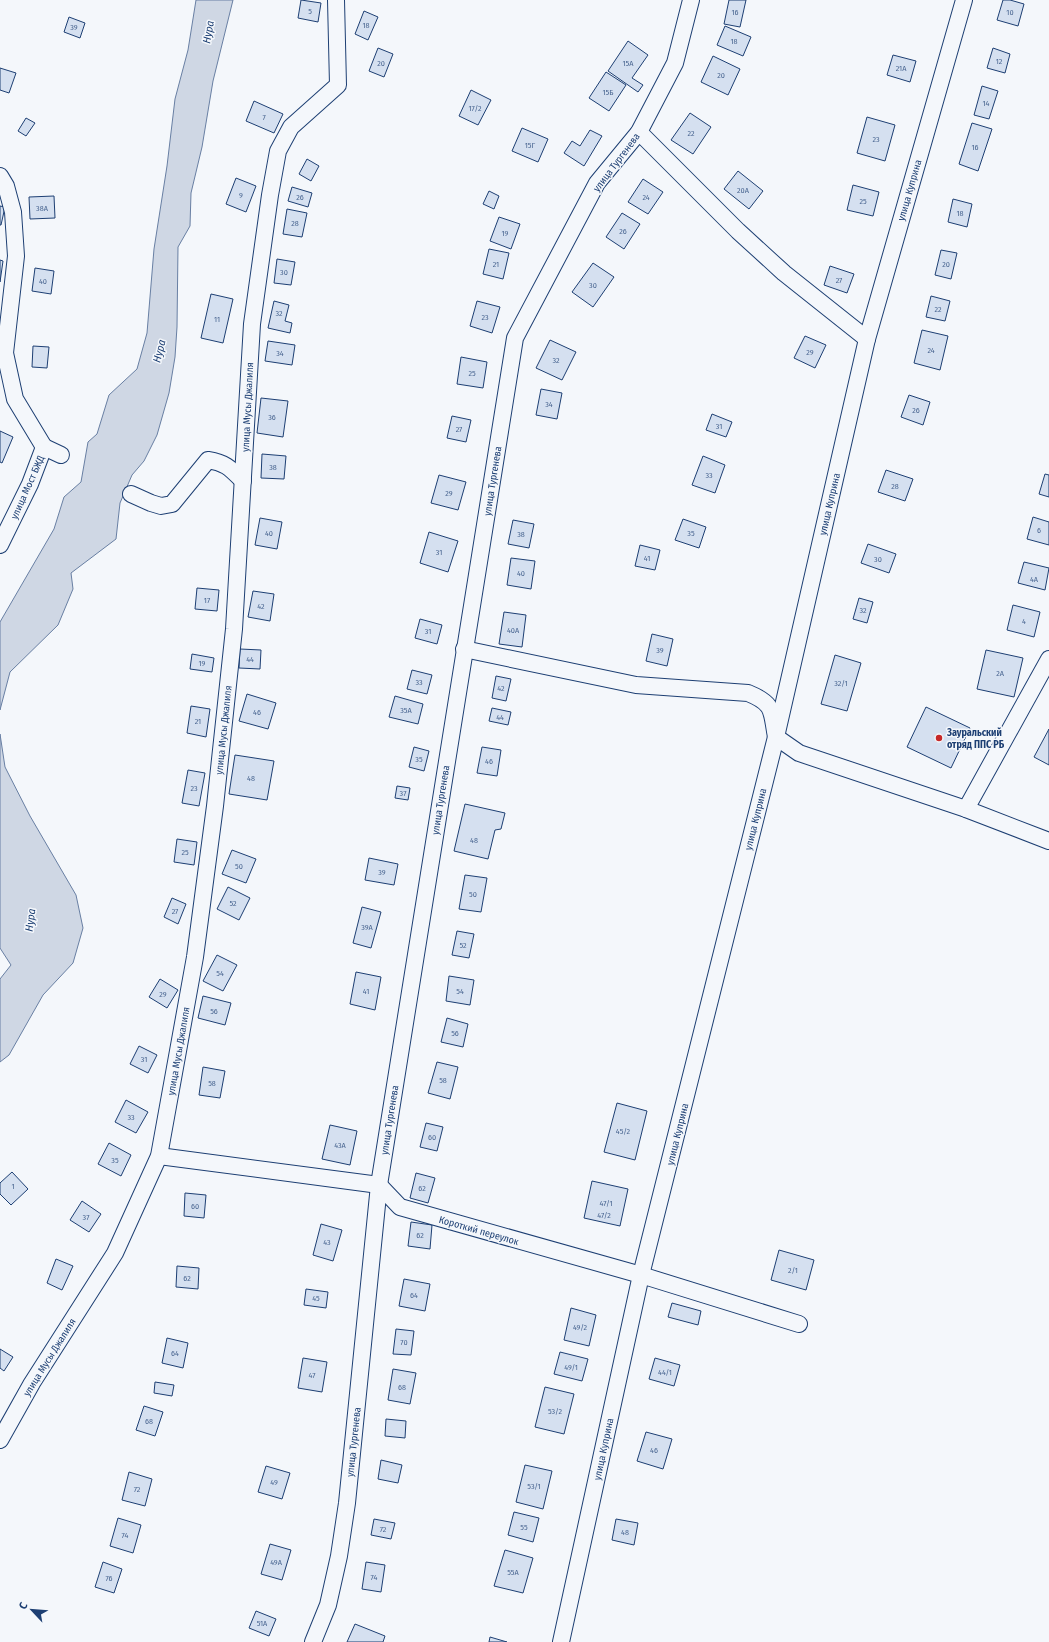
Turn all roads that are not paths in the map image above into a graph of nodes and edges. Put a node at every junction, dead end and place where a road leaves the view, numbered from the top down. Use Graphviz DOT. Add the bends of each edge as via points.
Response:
graph roads {
  1 [pos="336,0"];
  2 [pos="691,0"];
  3 [pos="964,0"];
  4 [pos="639,132"];
  5 [pos="0,176"];
  6 [pos="867,339"];
  7 [pos="44,447"];
  8 [pos="60,455"];
  9 [pos="243,481"];
  10 [pos="131,494"];
  11 [pos="0,545"];
  12 [pos="464,649"];
  13 [pos="1049,659"];
  14 [pos="776,738"];
  15 [pos="966,809"];
  16 [pos="1049,840"];
  17 [pos="159,1156"];
  18 [pos="379,1185"];
  19 [pos="641,1275"];
  20 [pos="799,1324"];
  21 [pos="0,1440"];
  22 [pos="313,1642"];
  23 [pos="561,1642"];
  1 -- 9 [label="street, улица Мусы Джалиля" via="338,85 291,127 278,152 252,324"];
  2 -- 4 [label="street, улица Тургенева" via="675,63"];
  3 -- 6 [label="street, улица Куприна"];
  4 -- 6 [label="street" via="773,263"];
  4 -- 12 [label="street, улица Тургенева" via="597,183 515,338"];
  5 -- 7 [label="street, улица Мост БЖД" via="6,186 13,212 16,256 5,354 15,399"];
  6 -- 14 [label="street, улица Куприна"];
  7 -- 8 [label="street"];
  7 -- 11 [label="street, улица Мост БЖД" via="30,484"];
  9 -- 10 [label="street" via="229,466 208,460 172,504 156,505"];
  9 -- 17 [label="street, улица Мусы Джалиля" via="234,629 215,806 195,957"];
  12 -- 14 [label="street" via="636,685 748,692 762,698 770,706"];
  12 -- 18 [label="street, улица Тургенева"];
  13 -- 15 [label="street"];
  14 -- 15 [label="street" via="799,753"];
  14 -- 19 [label="street, улица Куприна"];
  15 -- 16 [label="street"];
  17 -- 18 [label="street"];
  17 -- 21 [label="street, улица Мусы Джалиля" via="115,1253 32,1383"];
  18 -- 19 [label="street, Короткий переулок" via="400,1207"];
  18 -- 22 [label="street, улица Тургенева" via="347,1503 328,1605"];
  19 -- 20 [label="street, Короткий переулок"];
  19 -- 23 [label="street, улица Куприна"];
}
